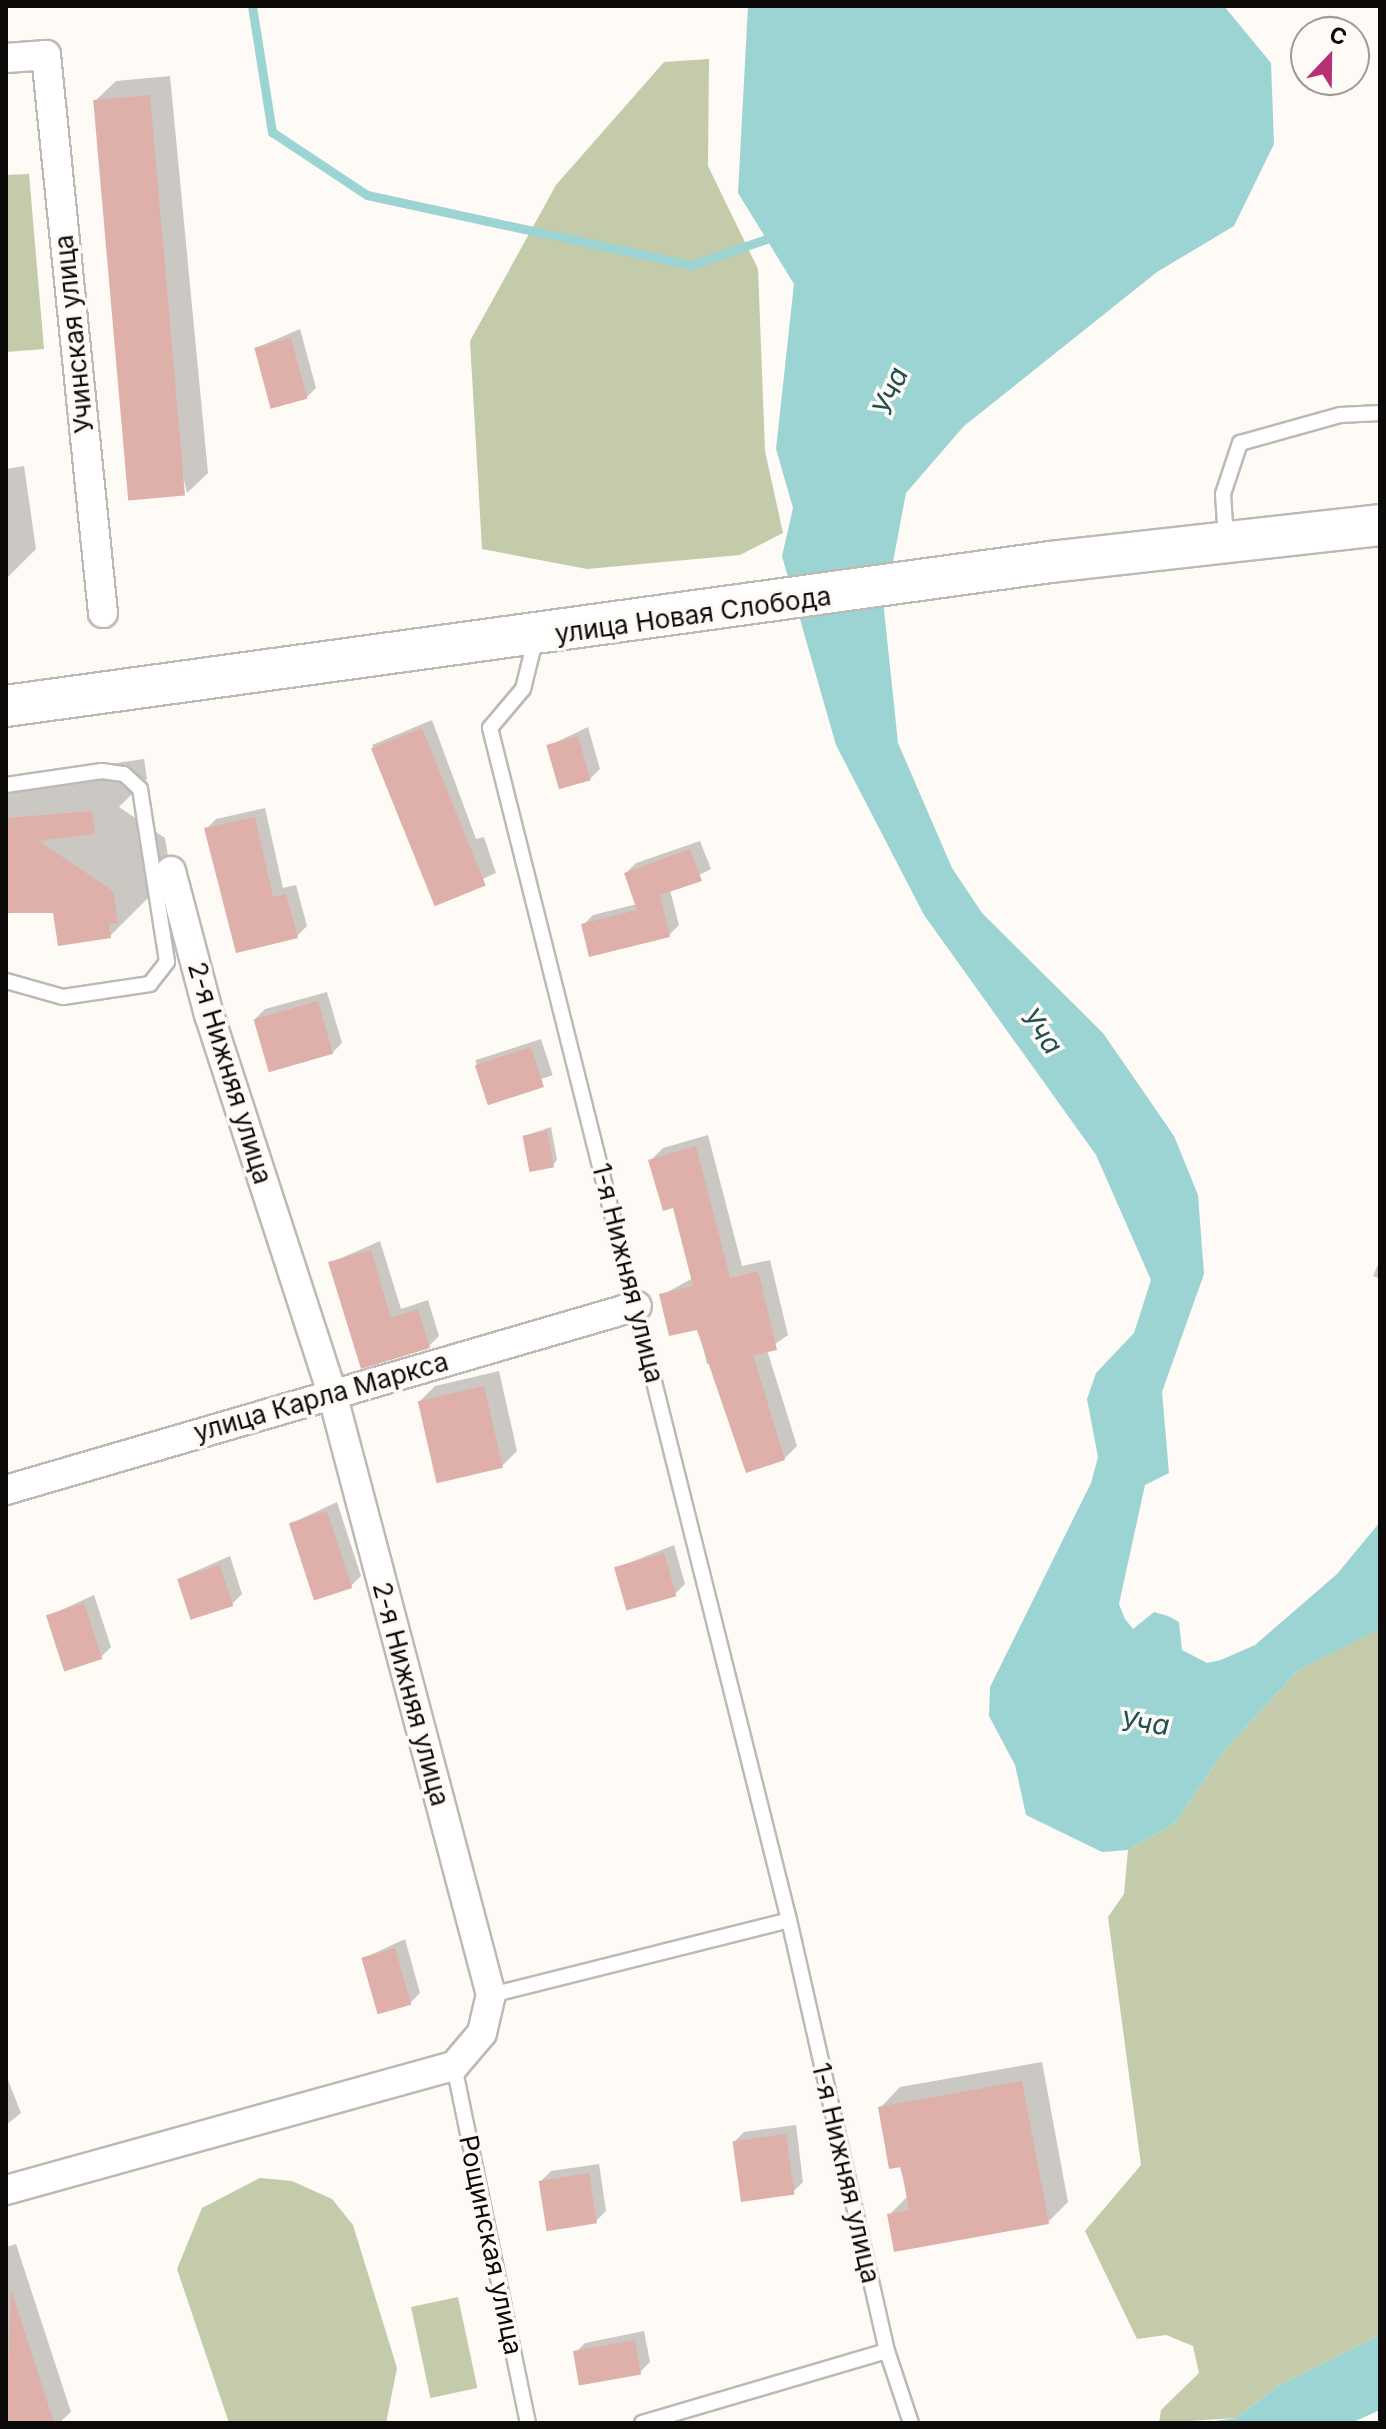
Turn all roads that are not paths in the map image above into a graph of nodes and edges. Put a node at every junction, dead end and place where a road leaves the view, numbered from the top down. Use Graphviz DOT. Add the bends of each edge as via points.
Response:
graph roads {
  1 [pos="6,58"];
  2 [pos="1380,413"];
  3 [pos="1380,525"];
  4 [pos="1226,540"];
  5 [pos="103,613"];
  6 [pos="536,636"];
  7 [pos="6,706"];
  8 [pos="6,785"];
  9 [pos="171,871"];
  10 [pos="6,981"];
  11 [pos="637,1306"];
  12 [pos="332,1393"];
  13 [pos="6,1490"];
  14 [pos="789,1920"];
  15 [pos="491,1995"];
  16 [pos="454,2066"];
  17 [pos="6,2190"];
  18 [pos="887,2351"];
  19 [pos="528,2423"];
  20 [pos="642,2423"];
  21 [pos="911,2423"];
  1 -- 5 [label="street, Учинская улица" via="46,55"];
  2 -- 4 [label="lane" via="1340,415 1240,443 1223,494"];
  3 -- 4 [label="main road, улица Новая Слобода"];
  4 -- 6 [label="main road, улица Новая Слобода"];
  6 -- 7 [label="main road, улица Новая Слобода"];
  6 -- 11 [label="lane, 1-я Нижняя улица" via="523,689 490,728"];
  8 -- 10 [label="lane" via="102,771 124,774 140,789 167,962 150,984 63,997"];
  9 -- 12 [label="street, 2-я Нижняя улица" via="209,1015"];
  11 -- 12 [label="street, улица Карла Маркса"];
  11 -- 14 [label="lane, 1-я Нижняя улица"];
  12 -- 13 [label="street, улица Карла Маркса"];
  12 -- 15 [label="street, 2-я Нижняя улица"];
  14 -- 15 [label="lane"];
  14 -- 18 [label="lane, 1-я Нижняя улица"];
  15 -- 16 [label="street, 2-я Нижняя улица" via="482,2033"];
  16 -- 17 [label="street"];
  16 -- 19 [label="lane, Рощинская улица"];
  18 -- 20 [label="lane"];
  18 -- 21 [label="lane, 1-я Нижняя улица"];
}
